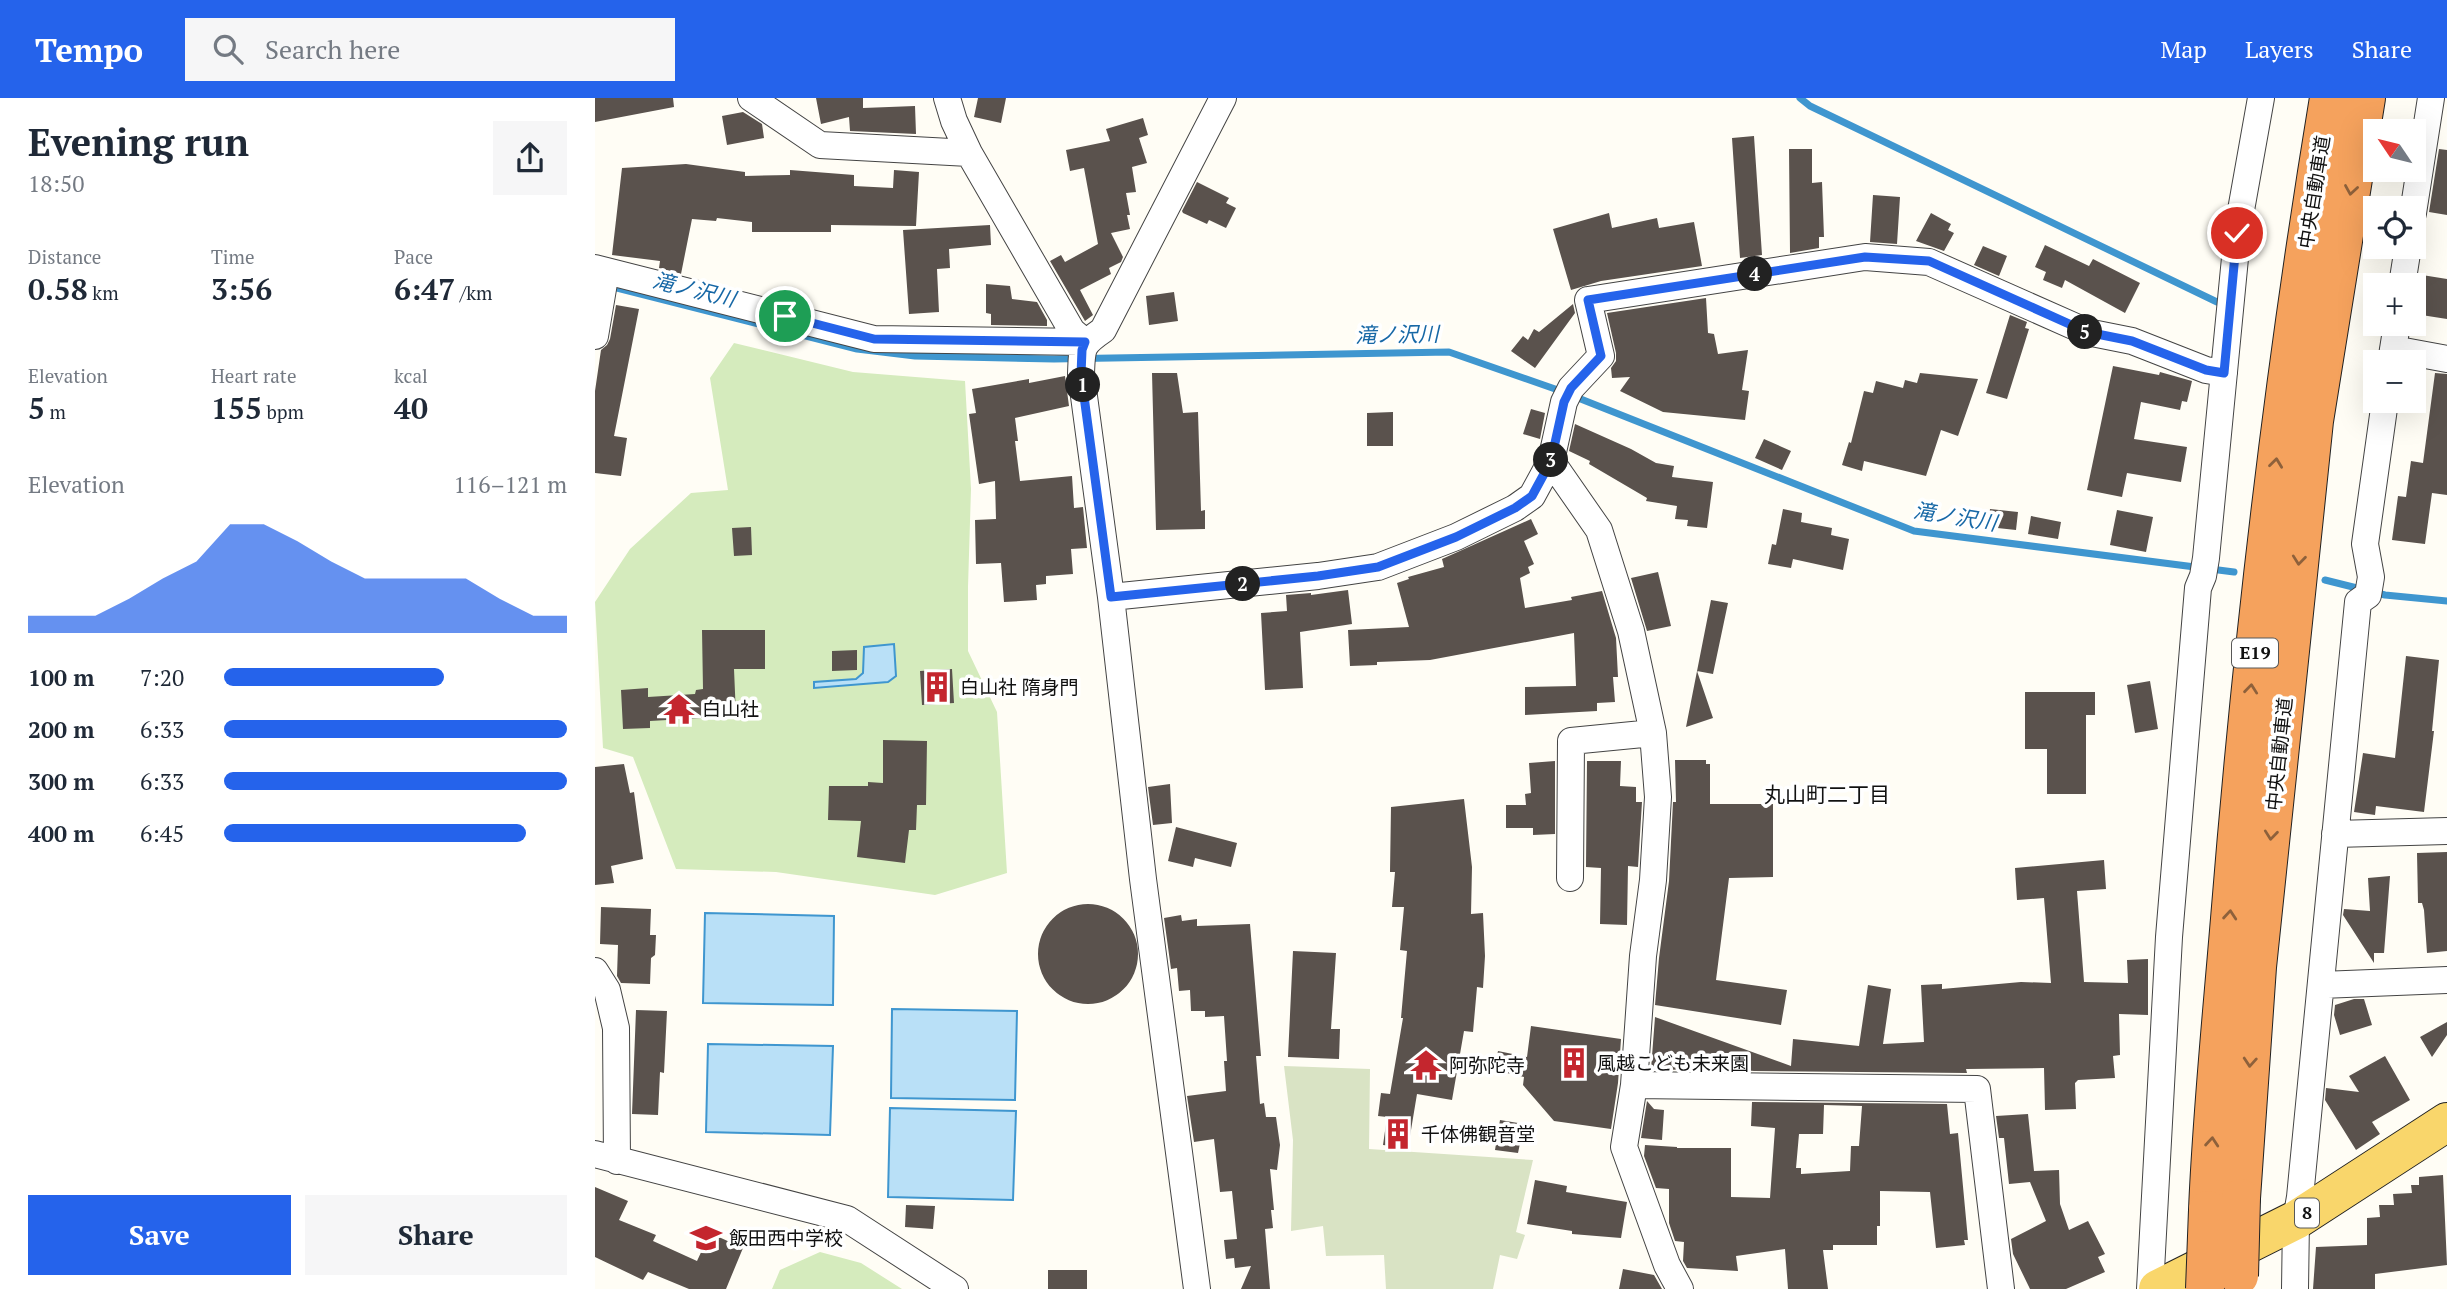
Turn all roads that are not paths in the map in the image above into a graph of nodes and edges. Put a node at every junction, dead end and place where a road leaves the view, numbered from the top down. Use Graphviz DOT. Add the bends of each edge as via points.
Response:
graph roads {
  1 [pos="751,98"];
  2 [pos="947,98"];
  3 [pos="1223,98"];
  4 [pos="2261,98"];
  5 [pos="2329,98"];
  6 [pos="2366,98"];
  7 [pos="2431,98"];
  8 [pos="969,153"];
  9 [pos="2416,196"];
  10 [pos="601,270"];
  11 [pos="595,336"];
  12 [pos="2393,345"];
  13 [pos="1083,355"];
  14 [pos="2447,359"];
  15 [pos="2224,373"];
  16 [pos="2383,413"];
  17 [pos="1551,461"];
  18 [pos="1111,597"];
  19 [pos="1653,733"];
  20 [pos="2447,831"];
  21 [pos="2335,834"];
  22 [pos="1570,878"];
  23 [pos="595,971"];
  24 [pos="2447,979"];
  25 [pos="2321,985"];
  26 [pos="1634,1085"];
  27 [pos="2447,1122"];
  28 [pos="606,1158"];
  29 [pos="2225,1204"];
  30 [pos="2296,1220"];
  31 [pos="2227,1285"];
  32 [pos="954,1289"];
  33 [pos="1197,1289"];
  34 [pos="1680,1289"];
  35 [pos="2001,1289"];
  36 [pos="2150,1289"];
  37 [pos="2158,1289"];
  38 [pos="2295,1289"];
  1 -- 8 [label="street" via="820,145"];
  2 -- 8 [label="street"];
  3 -- 13 [label="street" via="1103,330"];
  4 -- 15 [label="street" via="2238,226"];
  29 -- 5 [label="highway, 中央自動車道 / E19, one-way" via="2237,829 2302,265"];
  6 -- 29 [label="highway, 中央自動車道 / E19, one-way" via="2312,434 2257,967"];
  7 -- 9 [label="street"];
  8 -- 13 [label="street"];
  10 -- 11 [label="street"];
  10 -- 13 [label="street" via="874,339"];
  12 -- 14 [label="street"];
  13 -- 18 [label="street"];
  15 -- 17 [label="street" via="2132,341 2087,332 1929,261 1865,257 1588,300 1601,356 1568,395"];
  15 -- 36 [label="street" via="2199,588 2169,937"];
  16 -- 21 [label="street" via="2365,544 2369,586 2358,602"];
  17 -- 18 [label="street" via="1532,496 1515,508 1378,567"];
  17 -- 19 [label="street" via="1599,530 1631,631"];
  18 -- 33 [label="street"];
  19 -- 22 [label="street" via="1571,741"];
  19 -- 26 [label="street" via="1658,797"];
  20 -- 21 [label="street"];
  21 -- 25 [label="street"];
  23 -- 28 [label="street" via="607,990 615,1028"];
  24 -- 25 [label="street"];
  25 -- 30 [label="street"];
  26 -- 34 [label="street" via="1624,1147"];
  26 -- 35 [label="street" via="1977,1088"];
  27 -- 30 [label="main road, 8"];
  28 -- 32 [label="street" via="847,1219"];
  29 -- 31 [label="highway, 中央自動車道 / E19, bridge"];
  30 -- 37 [label="main road, 8"];
  30 -- 38 [label="street"];
}
